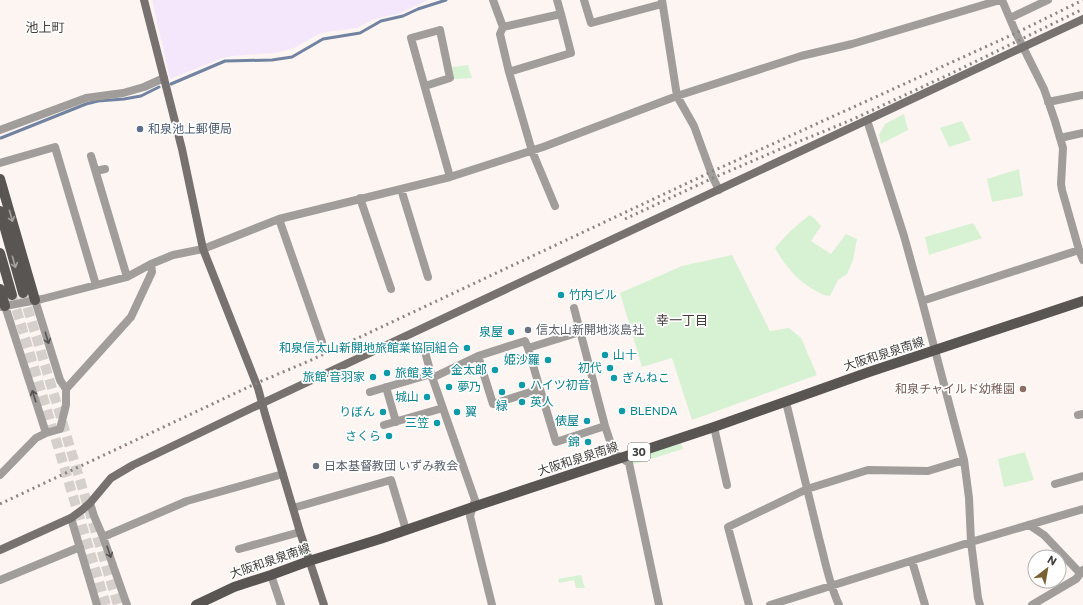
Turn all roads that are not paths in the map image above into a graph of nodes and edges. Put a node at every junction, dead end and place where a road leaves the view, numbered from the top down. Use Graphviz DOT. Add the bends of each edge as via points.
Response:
graph roads {
  1 [pos="144,0"];
  2 [pos="493,0"];
  3 [pos="556,0"];
  4 [pos="584,0"];
  5 [pos="1001,0"];
  6 [pos="1048,0"];
  7 [pos="662,2"];
  8 [pos="1037,2"];
  9 [pos="561,14"];
  10 [pos="1010,18"];
  11 [pos="1083,20"];
  12 [pos="503,27"];
  13 [pos="1023,47"];
  14 [pos="509,72"];
  15 [pos="164,78"];
  16 [pos="424,86"];
  17 [pos="677,96"];
  18 [pos="1083,96"];
  19 [pos="1048,102"];
  20 [pos="867,120"];
  21 [pos="0,130"];
  22 [pos="1083,133"];
  23 [pos="1060,138"];
  24 [pos="532,150"];
  25 [pos="91,156"];
  26 [pos="0,163"];
  27 [pos="105,169"];
  28 [pos="96,171"];
  29 [pos="450,177"];
  30 [pos="0,179"];
  31 [pos="401,189"];
  32 [pos="719,190"];
  33 [pos="360,198"];
  34 [pos="555,206"];
  35 [pos="0,210"];
  36 [pos="279,219"];
  37 [pos="203,248"];
  38 [pos="1079,250"];
  39 [pos="0,253"];
  40 [pos="1083,260"];
  41 [pos="151,264"];
  42 [pos="127,277"];
  43 [pos="428,277"];
  44 [pos="96,285"];
  45 [pos="0,289"];
  46 [pos="390,289"];
  47 [pos="23,293"];
  48 [pos="12,295"];
  49 [pos="35,300"];
  50 [pos="922,301"];
  51 [pos="1083,301"];
  52 [pos="2,307"];
  53 [pos="574,308"];
  54 [pos="580,332"];
  55 [pos="322,342"];
  56 [pos="424,348"];
  57 [pos="528,348"];
  58 [pos="936,350"];
  59 [pos="478,356"];
  60 [pos="432,376"];
  61 [pos="386,387"];
  62 [pos="66,389"];
  63 [pos="540,389"];
  64 [pos="370,392"];
  65 [pos="786,402"];
  66 [pos="262,403"];
  67 [pos="443,408"];
  68 [pos="396,422"];
  69 [pos="384,425"];
  70 [pos="606,426"];
  71 [pos="714,427"];
  72 [pos="46,433"];
  73 [pos="621,458"];
  74 [pos="964,460"];
  75 [pos="283,474"];
  76 [pos="0,475"];
  77 [pos="1083,476"];
  78 [pos="1054,484"];
  79 [pos="727,486"];
  80 [pos="807,489"];
  81 [pos="90,503"];
  82 [pos="473,507"];
  83 [pos="293,508"];
  84 [pos="1083,508"];
  85 [pos="71,518"];
  86 [pos="1029,525"];
  87 [pos="406,530"];
  88 [pos="300,532"];
  89 [pos="103,537"];
  90 [pos="971,542"];
  91 [pos="80,547"];
  92 [pos="239,549"];
  93 [pos="0,550"];
  94 [pos="309,561"];
  95 [pos="912,561"];
  96 [pos="1082,571"];
  97 [pos="271,575"];
  98 [pos="0,580"];
  99 [pos="832,586"];
  100 [pos="97,605"];
  101 [pos="127,605"];
  102 [pos="196,605"];
  103 [pos="281,605"];
  104 [pos="324,605"];
  105 [pos="492,605"];
  106 [pos="659,605"];
  107 [pos="749,605"];
  108 [pos="770,605"];
  109 [pos="839,605"];
  110 [pos="925,605"];
  111 [pos="980,605"];
  112 [pos="1032,605"];
  1 -- 15 [label="street"];
  2 -- 12 [label="street"];
  3 -- 9 [label="street"];
  4 -- 7 [label="street" via="591,23"];
  5 -- 10 [label="street"];
  5 -- 17 [label="street" via="852,44 801,56"];
  6 -- 8 [label="street"];
  7 -- 17 [label="street"];
  8 -- 10 [label="street"];
  9 -- 12 [label="street"];
  9 -- 14 [label="street" via="571,53"];
  10 -- 13 [label="street"];
  11 -- 13 [label="street"];
  12 -- 14 [label="street" via="500,34"];
  13 -- 19 [label="street"];
  13 -- 20 [label="street"];
  14 -- 24 [label="street"];
  15 -- 21 [label="street" via="144,88 86,98"];
  15 -- 37 [label="street"];
  16 -- 16 [label="street" via="411,38 440,30 450,78"];
  16 -- 29 [label="street"];
  17 -- 24 [label="street"];
  17 -- 32 [label="street" via="694,126"];
  18 -- 19 [label="street"];
  19 -- 23 [label="street"];
  20 -- 32 [label="street"];
  20 -- 50 [label="street"];
  22 -- 23 [label="street"];
  23 -- 38 [label="street" via="1063,148 1062,190"];
  24 -- 29 [label="street"];
  24 -- 34 [label="street"];
  25 -- 28 [label="street"];
  26 -- 44 [label="street" via="55,147"];
  27 -- 28 [label="street"];
  28 -- 42 [label="street"];
  29 -- 31 [label="street"];
  30 -- 49 [label="main road, one-way"];
  31 -- 33 [label="street"];
  31 -- 43 [label="street"];
  32 -- 66 [label="street"];
  33 -- 36 [label="street"];
  33 -- 46 [label="street"];
  35 -- 47 [label="main road, one-way"];
  36 -- 37 [label="street"];
  36 -- 55 [label="street"];
  37 -- 41 [label="street" via="173,255"];
  37 -- 66 [label="street" via="257,384"];
  38 -- 40 [label="street"];
  38 -- 50 [label="street"];
  39 -- 48 [label="main road"];
  41 -- 42 [label="street"];
  41 -- 62 [label="street" via="152,272 131,317"];
  42 -- 44 [label="street"];
  44 -- 49 [label="street"];
  45 -- 52 [label="main road"];
  49 -- 52 [label="street"];
  49 -- 62 [label="street, one-way" via="60,380"];
  50 -- 58 [label="street"];
  51 -- 58 [label="main road, 大阪和泉泉南線 / 30"];
  72 -- 52 [label="street, one-way"];
  53 -- 54 [label="street"];
  54 -- 57 [label="street"];
  54 -- 70 [label="street"];
  56 -- 60 [label="street"];
  57 -- 59 [label="street" via="525,341"];
  57 -- 63 [label="street"];
  58 -- 65 [label="main road, 大阪和泉泉南線 / 30"];
  58 -- 74 [label="street"];
  59 -- 60 [label="street"];
  59 -- 63 [label="street" via="493,404"];
  60 -- 61 [label="street"];
  60 -- 67 [label="street"];
  61 -- 64 [label="street"];
  61 -- 68 [label="street"];
  62 -- 72 [label="street" via="66,405 60,429"];
  63 -- 70 [label="street" via="556,442"];
  65 -- 71 [label="main road, 大阪和泉泉南線 / 30"];
  65 -- 80 [label="street"];
  66 -- 75 [label="street"];
  66 -- 81 [label="street" via="133,465 111,478"];
  67 -- 68 [label="street"];
  67 -- 82 [label="street" via="475,500"];
  68 -- 69 [label="street"];
  70 -- 73 [label="street" via="614,453"];
  71 -- 73 [label="main road, 大阪和泉泉南線 / 30"];
  71 -- 79 [label="street"];
  72 -- 76 [label="street" via="36,438"];
  73 -- 82 [label="main road, 大阪和泉泉南線 / 30"];
  73 -- 106 [label="street" via="629,463"];
  74 -- 80 [label="street" via="928,471 868,470"];
  74 -- 90 [label="street"];
  75 -- 83 [label="street"];
  75 -- 89 [label="street" via="187,502"];
  77 -- 78 [label="street"];
  80 -- 99 [label="street"];
  80 -- 107 [label="street" via="728,527"];
  81 -- 85 [label="street"];
  81 -- 89 [label="street"];
  82 -- 87 [label="main road, 大阪和泉泉南線 / 30"];
  82 -- 105 [label="street" via="470,516"];
  83 -- 87 [label="street" via="391,480"];
  83 -- 88 [label="street"];
  84 -- 86 [label="street"];
  85 -- 91 [label="street"];
  85 -- 93 [label="street"];
  86 -- 90 [label="street"];
  86 -- 96 [label="street" via="1044,535"];
  87 -- 94 [label="main road, 大阪和泉泉南線 / 30"];
  88 -- 92 [label="street"];
  88 -- 94 [label="street"];
  89 -- 101 [label="street, one-way"];
  90 -- 95 [label="street"];
  90 -- 111 [label="street"];
  91 -- 98 [label="street"];
  91 -- 100 [label="street"];
  94 -- 97 [label="main road, 大阪和泉泉南線 / 30"];
  94 -- 104 [label="street"];
  95 -- 99 [label="street"];
  95 -- 110 [label="street"];
  96 -- 112 [label="street" via="1076,579"];
  97 -- 102 [label="main road, 大阪和泉泉南線 / 30" via="234,587"];
  97 -- 103 [label="street"];
  99 -- 108 [label="street"];
  99 -- 109 [label="street"];
}
